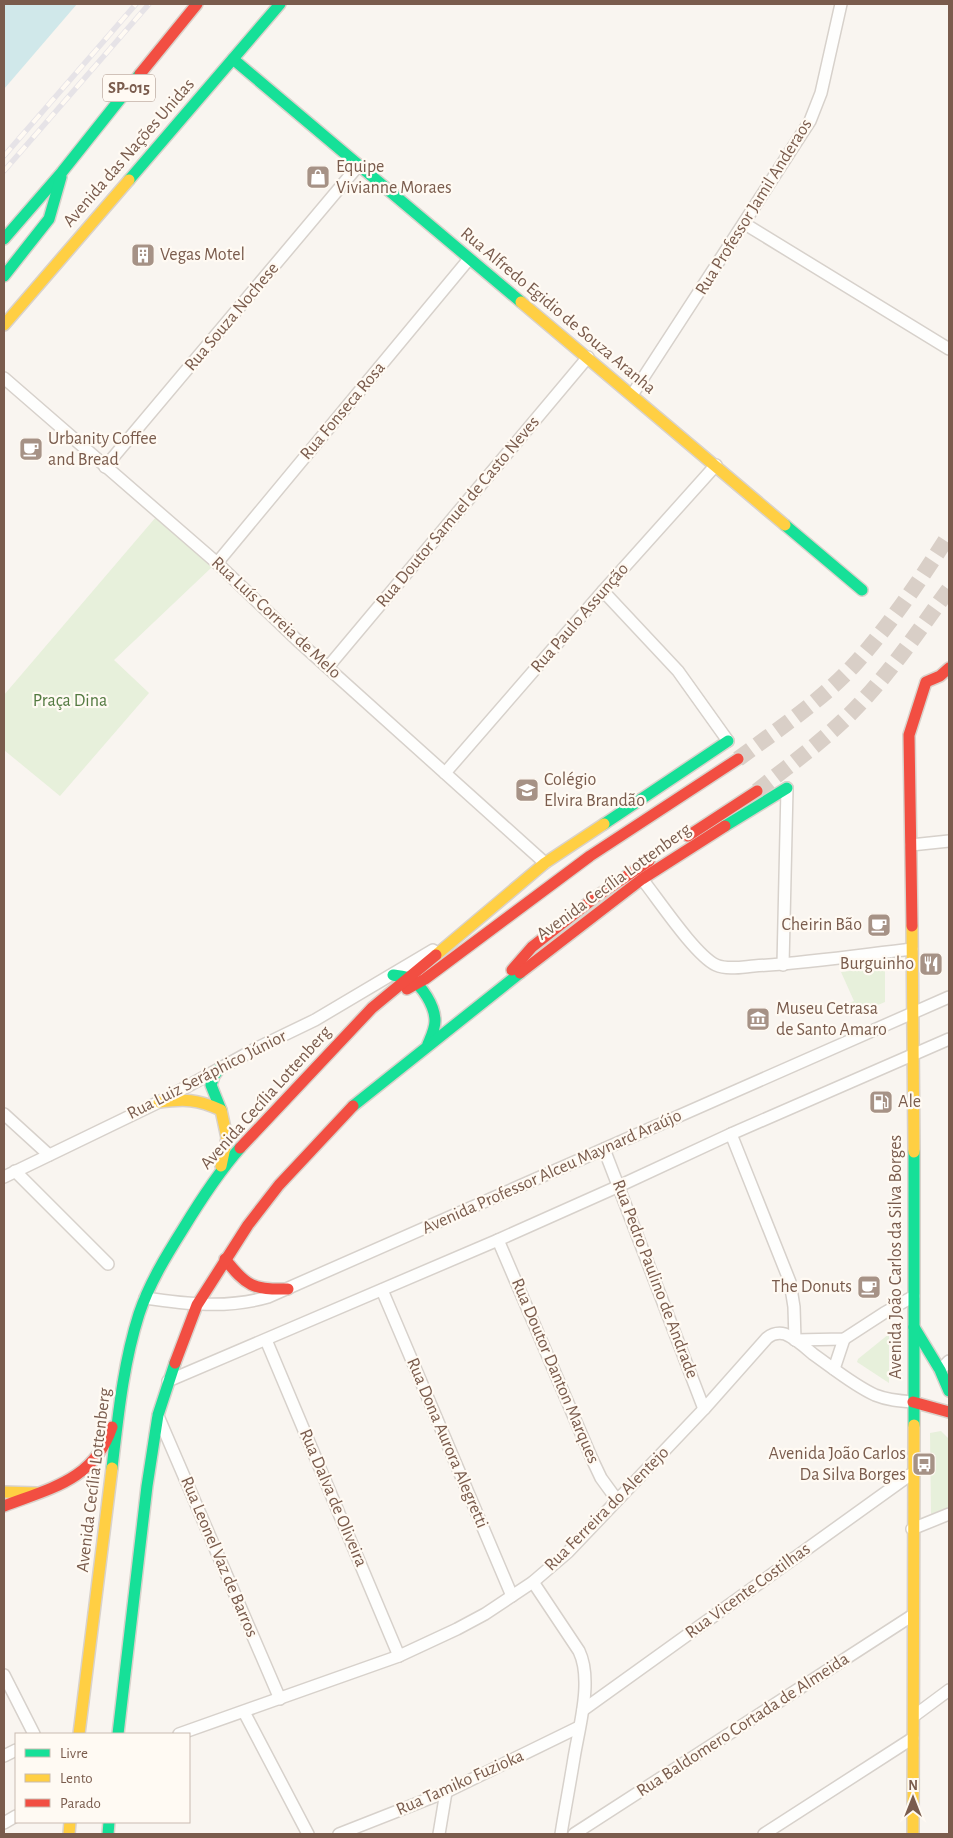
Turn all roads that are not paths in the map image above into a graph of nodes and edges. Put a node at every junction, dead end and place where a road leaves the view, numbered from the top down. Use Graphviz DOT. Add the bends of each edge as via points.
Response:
graph roads {
  1 [pos="197,4"];
  2 [pos="280,4"];
  3 [pos="841,4"];
  4 [pos="233,59"];
  5 [pos="358,166"];
  6 [pos="62,172"];
  7 [pos="745,224"];
  8 [pos="4,239"];
  9 [pos="469,259"];
  10 [pos="4,276"];
  11 [pos="4,325"];
  12 [pos="949,349"];
  13 [pos="588,357"];
  14 [pos="4,378"];
  15 [pos="632,395"];
  16 [pos="716,465"];
  17 [pos="105,468"];
  18 [pos="217,563"];
  19 [pos="862,590"];
  20 [pos="603,591"];
  21 [pos="328,667"];
  22 [pos="949,668"];
  23 [pos="728,741"];
  24 [pos="738,759"];
  25 [pos="445,773"];
  26 [pos="787,788"];
  27 [pos="757,791"];
  28 [pos="949,842"];
  29 [pos="911,845"];
  30 [pos="545,863"];
  31 [pos="642,879"];
  32 [pos="458,935"];
  33 [pos="912,949"];
  34 [pos="783,965"];
  35 [pos="393,975"];
  36 [pos="412,981"];
  37 [pos="489,996"];
  38 [pos="949,997"];
  39 [pos="913,1012"];
  40 [pos="949,1039"];
  41 [pos="428,1044"];
  42 [pos="914,1055"];
  43 [pos="219,1069"];
  44 [pos="159,1102"];
  45 [pos="221,1110"];
  46 [pos="4,1114"];
  47 [pos="731,1134"];
  48 [pos="604,1149"];
  49 [pos="49,1155"];
  50 [pos="15,1171"];
  51 [pos="218,1174"];
  52 [pos="4,1177"];
  53 [pos="619,1186"];
  54 [pos="498,1240"];
  55 [pos="225,1259"];
  56 [pos="108,1264"];
  57 [pos="288,1289"];
  58 [pos="382,1290"];
  59 [pos="914,1296"];
  60 [pos="145,1298"];
  61 [pos="197,1305"];
  62 [pos="914,1327"];
  63 [pos="844,1339"];
  64 [pos="266,1340"];
  65 [pos="795,1340"];
  66 [pos="949,1361"];
  67 [pos="834,1369"];
  68 [pos="940,1370"];
  69 [pos="168,1381"];
  70 [pos="949,1391"];
  71 [pos="913,1402"];
  72 [pos="120,1404"];
  73 [pos="704,1409"];
  74 [pos="949,1412"];
  75 [pos="158,1415"];
  76 [pos="914,1472"];
  77 [pos="4,1492"];
  78 [pos="37,1493"];
  79 [pos="617,1500"];
  80 [pos="4,1506"];
  81 [pos="949,1514"];
  82 [pos="912,1529"];
  83 [pos="533,1582"];
  84 [pos="512,1596"];
  85 [pos="913,1615"];
  86 [pos="399,1656"];
  87 [pos="4,1675"];
  88 [pos="949,1690"];
  89 [pos="280,1699"];
  90 [pos="582,1710"];
  91 [pos="244,1712"];
  92 [pos="914,1716"];
  93 [pos="580,1727"];
  94 [pos="33,1733"];
  95 [pos="79,1733"];
  96 [pos="118,1733"];
  97 [pos="182,1733"];
  98 [pos="913,1738"];
  99 [pos="446,1792"];
  100 [pos="15,1817"];
  101 [pos="4,1823"];
  102 [pos="308,1834"];
  103 [pos="338,1834"];
  104 [pos="439,1834"];
  105 [pos="561,1834"];
  106 [pos="574,1834"];
  107 [pos="764,1834"];
  108 [pos="913,1834"];
  1 -- 6 [label="main road, SP-015"];
  2 -- 4 [label="main road, Avenida das Nações Unidas"];
  3 -- 7 [label="street, Rua Professor Jamil Anderaos" via="821,92 810,121"];
  4 -- 5 [label="main road, Rua Alfredo Egidio de Souza Aranha"];
  4 -- 11 [label="main road, Avenida das Nações Unidas"];
  5 -- 9 [label="main road, Rua Alfredo Egidio de Souza Aranha"];
  5 -- 17 [label="street, Rua Souza Nochese"];
  6 -- 8 [label="main road, SP-015"];
  6 -- 10 [label="main road" via="49,219"];
  7 -- 12 [label="street"];
  7 -- 15 [label="street, Rua Professor Jamil Anderaos"];
  9 -- 13 [label="main road, Rua Alfredo Egidio de Souza Aranha"];
  9 -- 18 [label="street, Rua Fonseca Rosa"];
  13 -- 15 [label="main road, Rua Alfredo Egidio de Souza Aranha"];
  13 -- 21 [label="street, Rua Doutor Samuel de Casto Neves"];
  14 -- 17 [label="street, Rua Luís Correia de Melo"];
  15 -- 16 [label="main road, Rua Alfredo Egidio de Souza Aranha"];
  16 -- 19 [label="main road, Rua Alfredo Egidio de Souza Aranha"];
  16 -- 20 [label="street, Rua Paulo Assunção"];
  17 -- 18 [label="street, Rua Luís Correia de Melo"];
  18 -- 21 [label="street, Rua Luís Correia de Melo"];
  20 -- 23 [label="street" via="678,671"];
  20 -- 25 [label="street, Rua Paulo Assunção"];
  21 -- 25 [label="street, Rua Luís Correia de Melo"];
  22 -- 29 [label="main road, Avenida João Carlos da Silva Borges" via="926,682 909,735"];
  23 -- 30 [label="main road"];
  24 -- 36 [label="main road" via="590,856 425,979"];
  25 -- 30 [label="street, Rua Luís Correia de Melo"];
  26 -- 31 [label="main road, Avenida Cecília Lottenberg"];
  26 -- 34 [label="street"];
  27 -- 37 [label="main road" via="590,902 532,947"];
  28 -- 29 [label="street"];
  29 -- 33 [label="main road, Avenida João Carlos da Silva Borges"];
  30 -- 32 [label="main road"];
  31 -- 34 [label="street" via="707,959 728,968"];
  31 -- 37 [label="main road, Avenida Cecília Lottenberg"];
  32 -- 35 [label="street, Rua Luiz Seráphico Júnior"];
  32 -- 36 [label="main road"];
  33 -- 34 [label="street"];
  33 -- 39 [label="main road, Avenida João Carlos da Silva Borges"];
  35 -- 36 [label="main road"];
  35 -- 43 [label="street, Rua Luiz Seráphico Júnior" via="315,1020"];
  36 -- 41 [label="main road" via="425,996 435,1016"];
  36 -- 51 [label="main road, Avenida Cecília Lottenberg" via="372,1008"];
  37 -- 41 [label="main road, Avenida Cecília Lottenberg"];
  38 -- 39 [label="street, Avenida Professor Alceu Maynard Araújo"];
  39 -- 42 [label="main road, Avenida João Carlos da Silva Borges"];
  39 -- 48 [label="street, Avenida Professor Alceu Maynard Araújo"];
  40 -- 42 [label="street"];
  41 -- 55 [label="main road, Avenida Cecília Lottenberg" via="367,1093 323,1138 279,1185"];
  42 -- 47 [label="street"];
  42 -- 59 [label="main road, Avenida João Carlos da Silva Borges"];
  43 -- 44 [label="street, Rua Luiz Seráphico Júnior"];
  43 -- 45 [label="main road" via="211,1085"];
  44 -- 45 [label="main road" via="199,1099"];
  44 -- 49 [label="street, Rua Luiz Seráphico Júnior"];
  45 -- 51 [label="main road" via="227,1148"];
  46 -- 49 [label="street"];
  47 -- 53 [label="street"];
  47 -- 65 [label="street" via="790,1282"];
  48 -- 53 [label="street, Rua Pedro Paulino de Andrade"];
  48 -- 57 [label="street, Avenida Professor Alceu Maynard Araújo"];
  49 -- 50 [label="street, Rua Luiz Seráphico Júnior"];
  50 -- 52 [label="street, Rua Luiz Seráphico Júnior"];
  50 -- 56 [label="street"];
  51 -- 60 [label="main road, Avenida Cecília Lottenberg" via="168,1253"];
  53 -- 54 [label="street"];
  53 -- 73 [label="street, Rua Pedro Paulino de Andrade"];
  54 -- 58 [label="street"];
  54 -- 79 [label="street, Rua Doutor Danton Marques" via="592,1459"];
  55 -- 57 [label="main road" via="249,1285 258,1289"];
  55 -- 61 [label="main road, Avenida Cecília Lottenberg"];
  57 -- 61 [label="street, Avenida Professor Alceu Maynard Araújo" via="256,1301"];
  58 -- 64 [label="street"];
  58 -- 84 [label="street, Rua Dona Aurora Alegretti"];
  59 -- 62 [label="main road, Avenida João Carlos da Silva Borges"];
  59 -- 63 [label="street"];
  60 -- 61 [label="street, Avenida Professor Alceu Maynard Araújo"];
  60 -- 72 [label="main road, Avenida Cecília Lottenberg" via="129,1352"];
  61 -- 69 [label="main road, Avenida Cecília Lottenberg"];
  62 -- 68 [label="main road"];
  62 -- 71 [label="main road, Avenida João Carlos da Silva Borges"];
  63 -- 65 [label="street"];
  63 -- 67 [label="street"];
  64 -- 69 [label="street"];
  64 -- 86 [label="street, Rua Dalva de Oliveira"];
  65 -- 67 [label="street, Rua Ferreira do Alentejo"];
  65 -- 73 [label="street, Rua Ferreira do Alentejo" via="778,1333 766,1338"];
  66 -- 68 [label="street"];
  67 -- 71 [label="street, Rua Ferreira do Alentejo" via="879,1397"];
  68 -- 70 [label="main road"];
  69 -- 75 [label="main road, Avenida Cecília Lottenberg"];
  71 -- 74 [label="main road"];
  71 -- 76 [label="main road, Avenida João Carlos da Silva Borges"];
  72 -- 78 [label="main road" via="109,1437 94,1462 76,1476"];
  72 -- 95 [label="main road, Avenida Cecília Lottenberg"];
  73 -- 79 [label="street, Rua Ferreira do Alentejo"];
  75 -- 89 [label="street, Rua Leonel Vaz de Barros"];
  75 -- 96 [label="main road, Avenida Cecília Lottenberg"];
  76 -- 82 [label="main road, Avenida João Carlos da Silva Borges"];
  76 -- 90 [label="street, Rua Vicente Costilhas"];
  77 -- 78 [label="main road"];
  78 -- 80 [label="main road"];
  79 -- 83 [label="street, Rua Ferreira do Alentejo" via="568,1552"];
  81 -- 82 [label="street"];
  82 -- 85 [label="main road, Avenida João Carlos da Silva Borges"];
  83 -- 84 [label="street, Rua Ferreira do Alentejo"];
  83 -- 90 [label="street" via="583,1660"];
  84 -- 86 [label="street, Rua Ferreira do Alentejo" via="457,1629"];
  85 -- 92 [label="main road, Avenida João Carlos da Silva Borges"];
  85 -- 106 [label="street, Rua Baldomero Cortada de Almeida"];
  86 -- 89 [label="street, Rua Ferreira do Alentejo"];
  87 -- 94 [label="street"];
  88 -- 92 [label="street"];
  89 -- 91 [label="street, Rua Ferreira do Alentejo"];
  90 -- 93 [label="street"];
  91 -- 97 [label="street, Rua Ferreira do Alentejo"];
  91 -- 102 [label="street"];
  92 -- 98 [label="main road, Avenida João Carlos da Silva Borges"];
  93 -- 99 [label="street, Rua Tamiko Fuzioka"];
  93 -- 105 [label="street"];
  98 -- 107 [label="street"];
  98 -- 108 [label="main road, Avenida João Carlos da Silva Borges"];
  99 -- 103 [label="street, Rua Tamiko Fuzioka"];
  99 -- 104 [label="street"];
  100 -- 101 [label="street"];
}
